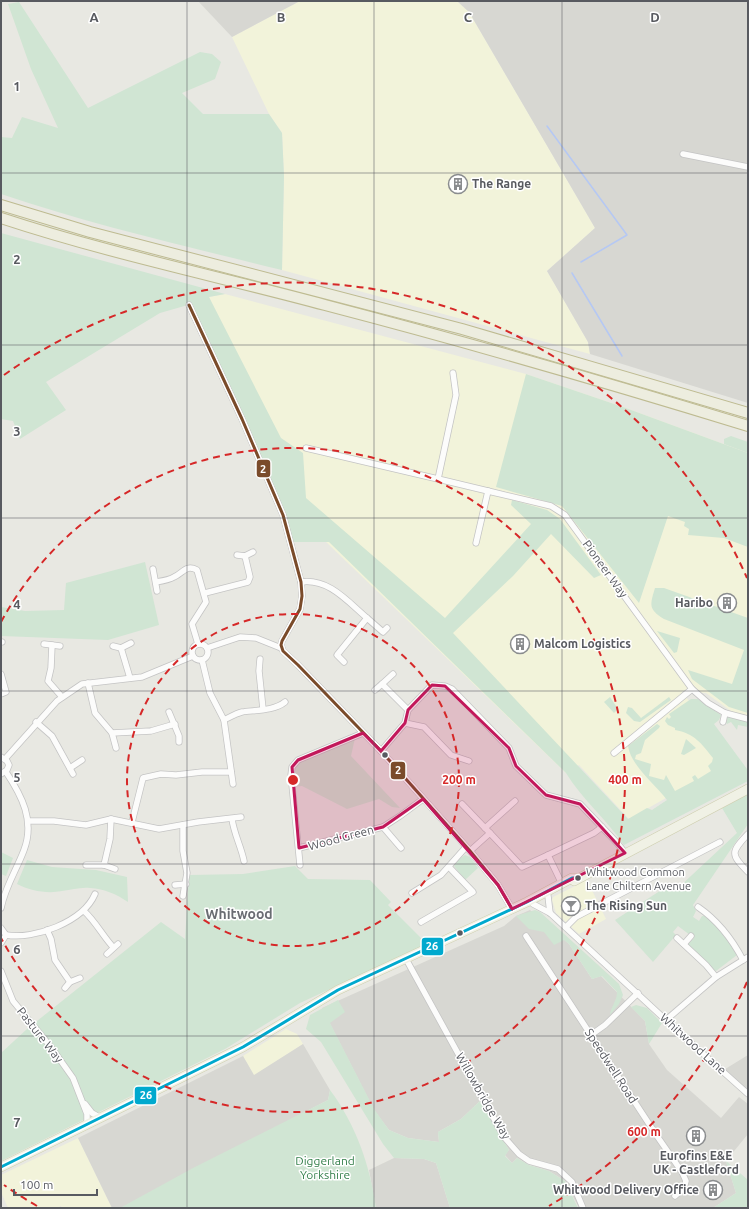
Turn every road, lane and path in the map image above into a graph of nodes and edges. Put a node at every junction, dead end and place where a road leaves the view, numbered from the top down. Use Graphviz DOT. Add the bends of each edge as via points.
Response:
graph roads {
  1 [pos="683,154"];
  2 [pos="748,167"];
  3 [pos="1,205"];
  4 [pos="1,218"];
  5 [pos="188,305"];
  6 [pos="453,373"];
  7 [pos="675,403"];
  8 [pos="748,412"];
  9 [pos="748,426"];
  10 [pos="748,431"];
  11 [pos="306,448"];
  12 [pos="438,479"];
  13 [pos="488,490"];
  14 [pos="476,543"];
  15 [pos="253,552"];
  16 [pos="237,555"];
  17 [pos="245,556"];
  18 [pos="153,570"];
  19 [pos="156,582"];
  20 [pos="301,582"];
  21 [pos="157,590"];
  22 [pos="205,593"];
  23 [pos="367,618"];
  24 [pos="387,628"];
  25 [pos="130,643"];
  26 [pos="44,644"];
  27 [pos="198,644"];
  28 [pos="52,645"];
  29 [pos="60,646"];
  30 [pos="113,646"];
  31 [pos="121,648"];
  32 [pos="207,648"];
  33 [pos="281,648"];
  34 [pos="193,656"];
  35 [pos="260,659"];
  36 [pos="202,660"];
  37 [pos="344,662"];
  38 [pos="1,674"];
  39 [pos="393,674"];
  40 [pos="130,678"];
  41 [pos="88,683"];
  42 [pos="382,684"];
  43 [pos="692,689"];
  44 [pos="376,690"];
  45 [pos="5,695"];
  46 [pos="62,697"];
  47 [pos="285,702"];
  48 [pos="263,709"];
  49 [pos="408,710"];
  50 [pos="169,712"];
  51 [pos="725,713"];
  52 [pos="748,719"];
  53 [pos="224,720"];
  54 [pos="36,722"];
  55 [pos="723,722"];
  56 [pos="405,723"];
  57 [pos="174,724"];
  58 [pos="112,733"];
  59 [pos="363,733"];
  60 [pos="179,742"];
  61 [pos="116,748"];
  62 [pos="381,751"];
  63 [pos="614,753"];
  64 [pos="3,758"];
  65 [pos="82,760"];
  66 [pos="469,761"];
  67 [pos="231,772"];
  68 [pos="3,773"];
  69 [pos="233,784"];
  70 [pos="748,789"];
  71 [pos="423,799"];
  72 [pos="516,801"];
  73 [pos="462,804"];
  74 [pos="241,818"];
  75 [pos="111,819"];
  76 [pos="232,819"];
  77 [pos="28,822"];
  78 [pos="132,822"];
  79 [pos="183,825"];
  80 [pos="383,826"];
  81 [pos="602,827"];
  82 [pos="487,831"];
  83 [pos="748,834"];
  84 [pos="719,844"];
  85 [pos="299,848"];
  86 [pos="401,848"];
  87 [pos="468,849"];
  88 [pos="625,853"];
  89 [pos="548,855"];
  90 [pos="244,861"];
  91 [pos="86,865"];
  92 [pos="104,865"];
  93 [pos="300,865"];
  94 [pos="449,867"];
  95 [pos="115,869"];
  96 [pos="748,872"];
  97 [pos="578,878"];
  98 [pos="186,884"];
  99 [pos="562,884"];
  100 [pos="176,885"];
  101 [pos="412,893"];
  102 [pos="96,894"];
  103 [pos="183,896"];
  104 [pos="540,901"];
  105 [pos="698,907"];
  106 [pos="1,908"];
  107 [pos="513,909"];
  108 [pos="84,911"];
  109 [pos="550,912"];
  110 [pos="421,922"];
  111 [pos="566,927"];
  112 [pos="1,928"];
  113 [pos="47,930"];
  114 [pos="6,936"];
  115 [pos="526,936"];
  116 [pos="691,936"];
  117 [pos="677,938"];
  118 [pos="1,943"];
  119 [pos="118,944"];
  120 [pos="684,944"];
  121 [pos="113,947"];
  122 [pos="106,954"];
  123 [pos="745,958"];
  124 [pos="406,959"];
  125 [pos="1,971"];
  126 [pos="716,977"];
  127 [pos="80,978"];
  128 [pos="70,982"];
  129 [pos="65,988"];
  130 [pos="638,993"];
  131 [pos="666,1020"];
  132 [pos="591,1035"];
  133 [pos="748,1094"];
  134 [pos="80,1097"];
  135 [pos="101,1118"];
  136 [pos="87,1125"];
  137 [pos="1,1167"];
  138 [pos="675,1196"];
  139 [pos="583,1208"];
  1 -- 2 [label="street"];
  3 -- 8 [label="highway" via="90,232 462,329"];
  4 -- 7 [label="highway" via="104,250 354,312"];
  5 -- 20 [label="street" via="242,419 283,515"];
  6 -- 12 [label="street" via="456,396"];
  7 -- 9 [label="highway"];
  7 -- 10 [label="highway"];
  11 -- 12 [label="street, Pioneer Way"];
  12 -- 13 [label="street, Pioneer Way"];
  13 -- 14 [label="street"];
  13 -- 43 [label="street, Pioneer Way" via="551,506 565,515"];
  15 -- 17 [label="street"];
  16 -- 17 [label="street"];
  17 -- 22 [label="street" via="250,577 248,582"];
  18 -- 19 [label="street"];
  19 -- 21 [label="street"];
  19 -- 22 [label="street" via="194,568 199,574"];
  20 -- 23 [label="street" via="312,581 333,588"];
  20 -- 33 [label="street" via="300,608 282,641"];
  22 -- 27 [label="street" via="206,604 192,624"];
  23 -- 24 [label="street" via="383,632"];
  23 -- 37 [label="street" via="337,655"];
  25 -- 31 [label="street"];
  26 -- 28 [label="street"];
  27 -- 32 [label="street"];
  27 -- 34 [label="street" via="192,650"];
  28 -- 29 [label="street"];
  28 -- 46 [label="street" via="48,681"];
  30 -- 31 [label="street"];
  31 -- 40 [label="street"];
  32 -- 33 [label="street" via="240,637 256,638"];
  32 -- 36 [label="street" via="208,656"];
  33 -- 59 [label="street"];
  34 -- 36 [label="street" via="197,660"];
  34 -- 40 [label="street" via="142,677"];
  35 -- 48 [label="street"];
  36 -- 53 [label="street" via="210,693"];
  38 -- 45 [label="street"];
  39 -- 42 [label="street"];
  40 -- 41 [label="street"];
  41 -- 46 [label="street"];
  41 -- 58 [label="street" via="95,713"];
  42 -- 44 [label="street"];
  42 -- 49 [label="street"];
  43 -- 51 [label="street, Pioneer Way"];
  43 -- 63 [label="street"];
  46 -- 54 [label="street"];
  47 -- 48 [label="street" via="280,706"];
  48 -- 53 [label="street" via="242,712"];
  49 -- 56 [label="street"];
  49 -- 81 [label="street" via="432,685 452,689 509,748 516,766 546,795 580,804"];
  50 -- 57 [label="street"];
  51 -- 52 [label="street, Pioneer Way"];
  51 -- 55 [label="street"];
  53 -- 67 [label="street" via="232,763"];
  54 -- 64 [label="street"];
  54 -- 65 [label="street" via="52,736 72,771"];
  56 -- 62 [label="street"];
  56 -- 66 [label="street" via="424,727 451,755"];
  57 -- 58 [label="street" via="151,731"];
  57 -- 60 [label="street"];
  58 -- 61 [label="street"];
  59 -- 62 [label="street"];
  59 -- 85 [label="street, Wood Green" via="298,760 292,767"];
  62 -- 71 [label="street"];
  64 -- 68 [label="street" via="9,766"];
  67 -- 69 [label="street"];
  67 -- 78 [label="street" via="161,774 143,778"];
  68 -- 77 [label="street" via="25,805"];
  70 -- 88 [label="main road"];
  71 -- 80 [label="street, Wood Green"];
  71 -- 87 [label="street"];
  72 -- 82 [label="street"];
  73 -- 82 [label="street"];
  74 -- 76 [label="street"];
  75 -- 77 [label="street" via="86,825 54,821"];
  75 -- 78 [label="street"];
  75 -- 92 [label="street" via="110,839"];
  76 -- 79 [label="street"];
  76 -- 90 [label="street" via="234,834 241,845"];
  77 -- 106 [label="street" via="25,849 10,880"];
  78 -- 79 [label="street" via="155,830"];
  79 -- 98 [label="street"];
  80 -- 85 [label="street, Wood Green"];
  80 -- 86 [label="street, Wood Green"];
  81 -- 88 [label="street"];
  81 -- 89 [label="street"];
  82 -- 87 [label="street"];
  82 -- 89 [label="street" via="522,867"];
  83 -- 96 [label="street" via="736,847 734,854"];
  84 -- 111 [label="street" via="576,917"];
  85 -- 93 [label="street, Wood Green"];
  87 -- 94 [label="street" via="454,859"];
  87 -- 107 [label="street" via="498,885"];
  88 -- 97 [label="main road"];
  89 -- 99 [label="street"];
  91 -- 92 [label="street"];
  92 -- 95 [label="street"];
  94 -- 101 [label="street"];
  94 -- 110 [label="street" via="473,892"];
  97 -- 99 [label="main road" via="572,878"];
  97 -- 104 [label="main road"];
  98 -- 100 [label="street"];
  98 -- 103 [label="street"];
  99 -- 104 [label="main road"];
  102 -- 108 [label="street"];
  104 -- 107 [label="main road"];
  104 -- 109 [label="street, Whitwood Lane"];
  104 -- 109 [label="street"];
  105 -- 123 [label="street" via="714,920"];
  107 -- 124 [label="main road"];
  108 -- 113 [label="street" via="71,920"];
  108 -- 121 [label="street"];
  109 -- 111 [label="street, Whitwood Lane"];
  111 -- 130 [label="street, Whitwood Lane"];
  112 -- 114 [label="street"];
  113 -- 114 [label="street" via="23,937"];
  113 -- 128 [label="street" via="55,960"];
  114 -- 118 [label="street"];
  115 -- 132 [label="street, Speedwell Road"];
  116 -- 120 [label="street"];
  117 -- 120 [label="street"];
  119 -- 121 [label="street"];
  120 -- 126 [label="street"];
  121 -- 122 [label="street"];
  123 -- 126 [label="street"];
  124 -- 135 [label="main road" via="338,990 243,1047"];
  124 -- 139 [label="street, Willowbridge Way" via="504,1138 529,1161 558,1169 572,1182"];
  125 -- 134 [label="street, Pasture Way" via="13,1000 73,1078"];
  126 -- 131 [label="street"];
  127 -- 128 [label="street"];
  128 -- 129 [label="street"];
  130 -- 131 [label="street, Whitwood Lane"];
  130 -- 132 [label="street"];
  131 -- 133 [label="street, Whitwood Lane"];
  132 -- 138 [label="street, Speedwell Road" via="682,1172 686,1181 684,1188"];
  134 -- 135 [label="street, Pasture Way" via="92,1113"];
  134 -- 136 [label="street, Pasture Way" via="87,1114"];
  135 -- 136 [label="main road"];
  136 -- 137 [label="main road"];
}
